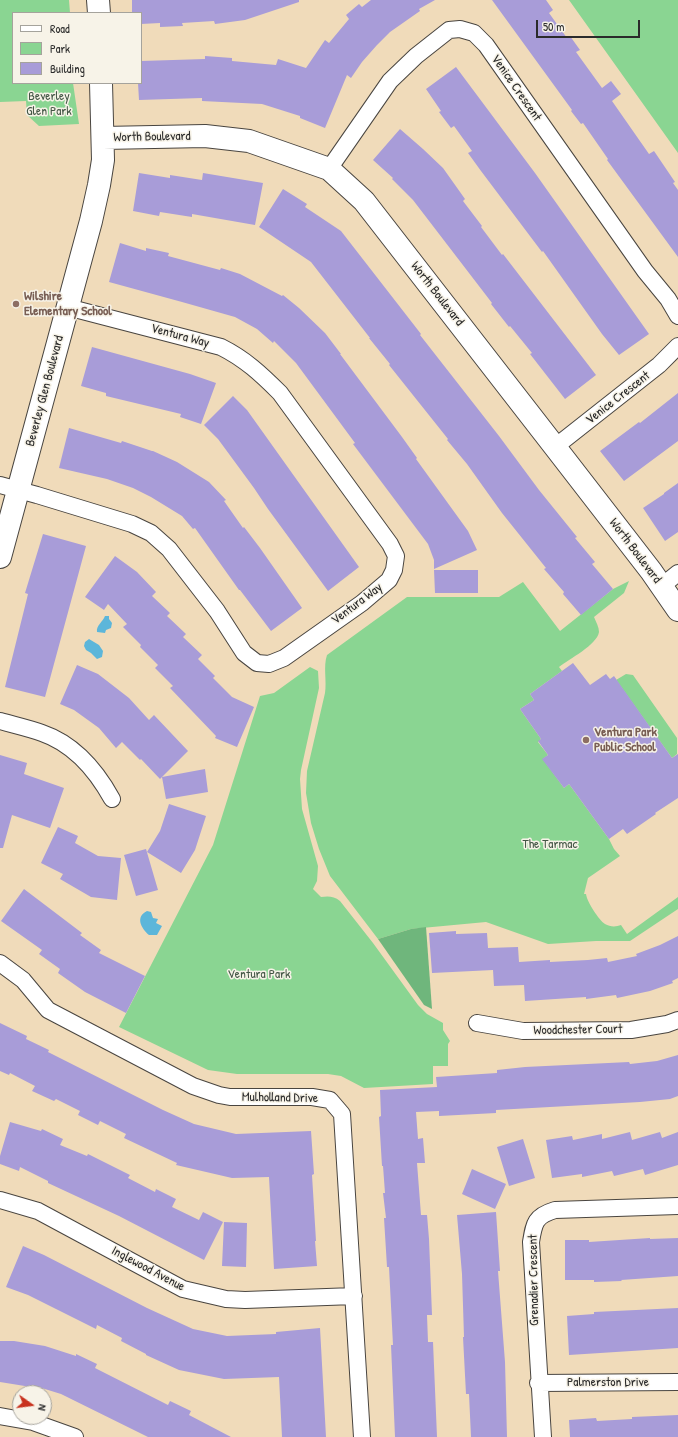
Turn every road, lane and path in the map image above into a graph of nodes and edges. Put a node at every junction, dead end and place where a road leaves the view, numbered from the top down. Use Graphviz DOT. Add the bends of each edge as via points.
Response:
graph roads {
  1 [pos="98,0"];
  2 [pos="99,12"];
  3 [pos="101,84"];
  4 [pos="103,138"];
  5 [pos="329,169"];
  6 [pos="67,307"];
  7 [pos="678,316"];
  8 [pos="678,346"];
  9 [pos="555,447"];
  10 [pos="9,488"];
  11 [pos="0,557"];
  12 [pos="670,580"];
  13 [pos="678,610"];
  14 [pos="0,721"];
  15 [pos="112,799"];
  16 [pos="0,963"];
  17 [pos="678,1020"];
  18 [pos="478,1023"];
  19 [pos="0,1200"];
  20 [pos="678,1206"];
  21 [pos="354,1296"];
  22 [pos="678,1382"];
  23 [pos="538,1383"];
  24 [pos="0,1416"];
  25 [pos="76,1437"];
  26 [pos="362,1437"];
  27 [pos="543,1437"];
  1 -- 2 [label="street"];
  3 -- 4 [label="street, Beverley Glen Boulevard"];
  4 -- 5 [label="street, Worth Boulevard" via="205,136 249,141"];
  4 -- 6 [label="street, Beverley Glen Boulevard" via="100,185"];
  5 -- 7 [label="street, Venice Crescent" via="390,81 416,56 449,30 460,29 474,33 486,45"];
  5 -- 9 [label="street, Worth Boulevard" via="364,200"];
  6 -- 10 [label="street, Beverley Glen Boulevard"];
  6 -- 10 [label="street, Ventura Way" via="221,347 260,372 280,393 390,544 396,556 394,570 389,580 362,603 284,658 269,664 257,663 244,653 217,611 169,549 151,533 132,524"];
  8 -- 9 [label="street, Venice Crescent" via="659,365"];
  9 -- 12 [label="street, Worth Boulevard"];
  10 -- 11 [label="street, Beverley Glen Boulevard"];
  12 -- 13 [label="street, Worth Boulevard"];
  14 -- 15 [label="street" via="43,733 68,746 96,774"];
  16 -- 21 [label="street, Mulholland Drive" via="23,980 48,1010 193,1086 230,1097 312,1097 330,1100 342,1114"];
  17 -- 18 [label="street, Woodchester Court" via="631,1030 523,1031"];
  19 -- 21 [label="street, Inglewood Avenue" via="38,1211 183,1289 226,1299 245,1300"];
  20 -- 23 [label="street, Grenadier Crescent" via="554,1210 543,1213 534,1224 531,1242"];
  21 -- 26 [label="street, Mulholland Drive"];
  22 -- 23 [label="street, Palmerston Drive"];
  23 -- 27 [label="street, Grenadier Crescent"];
  24 -- 25 [label="street" via="33,1422"];
}
